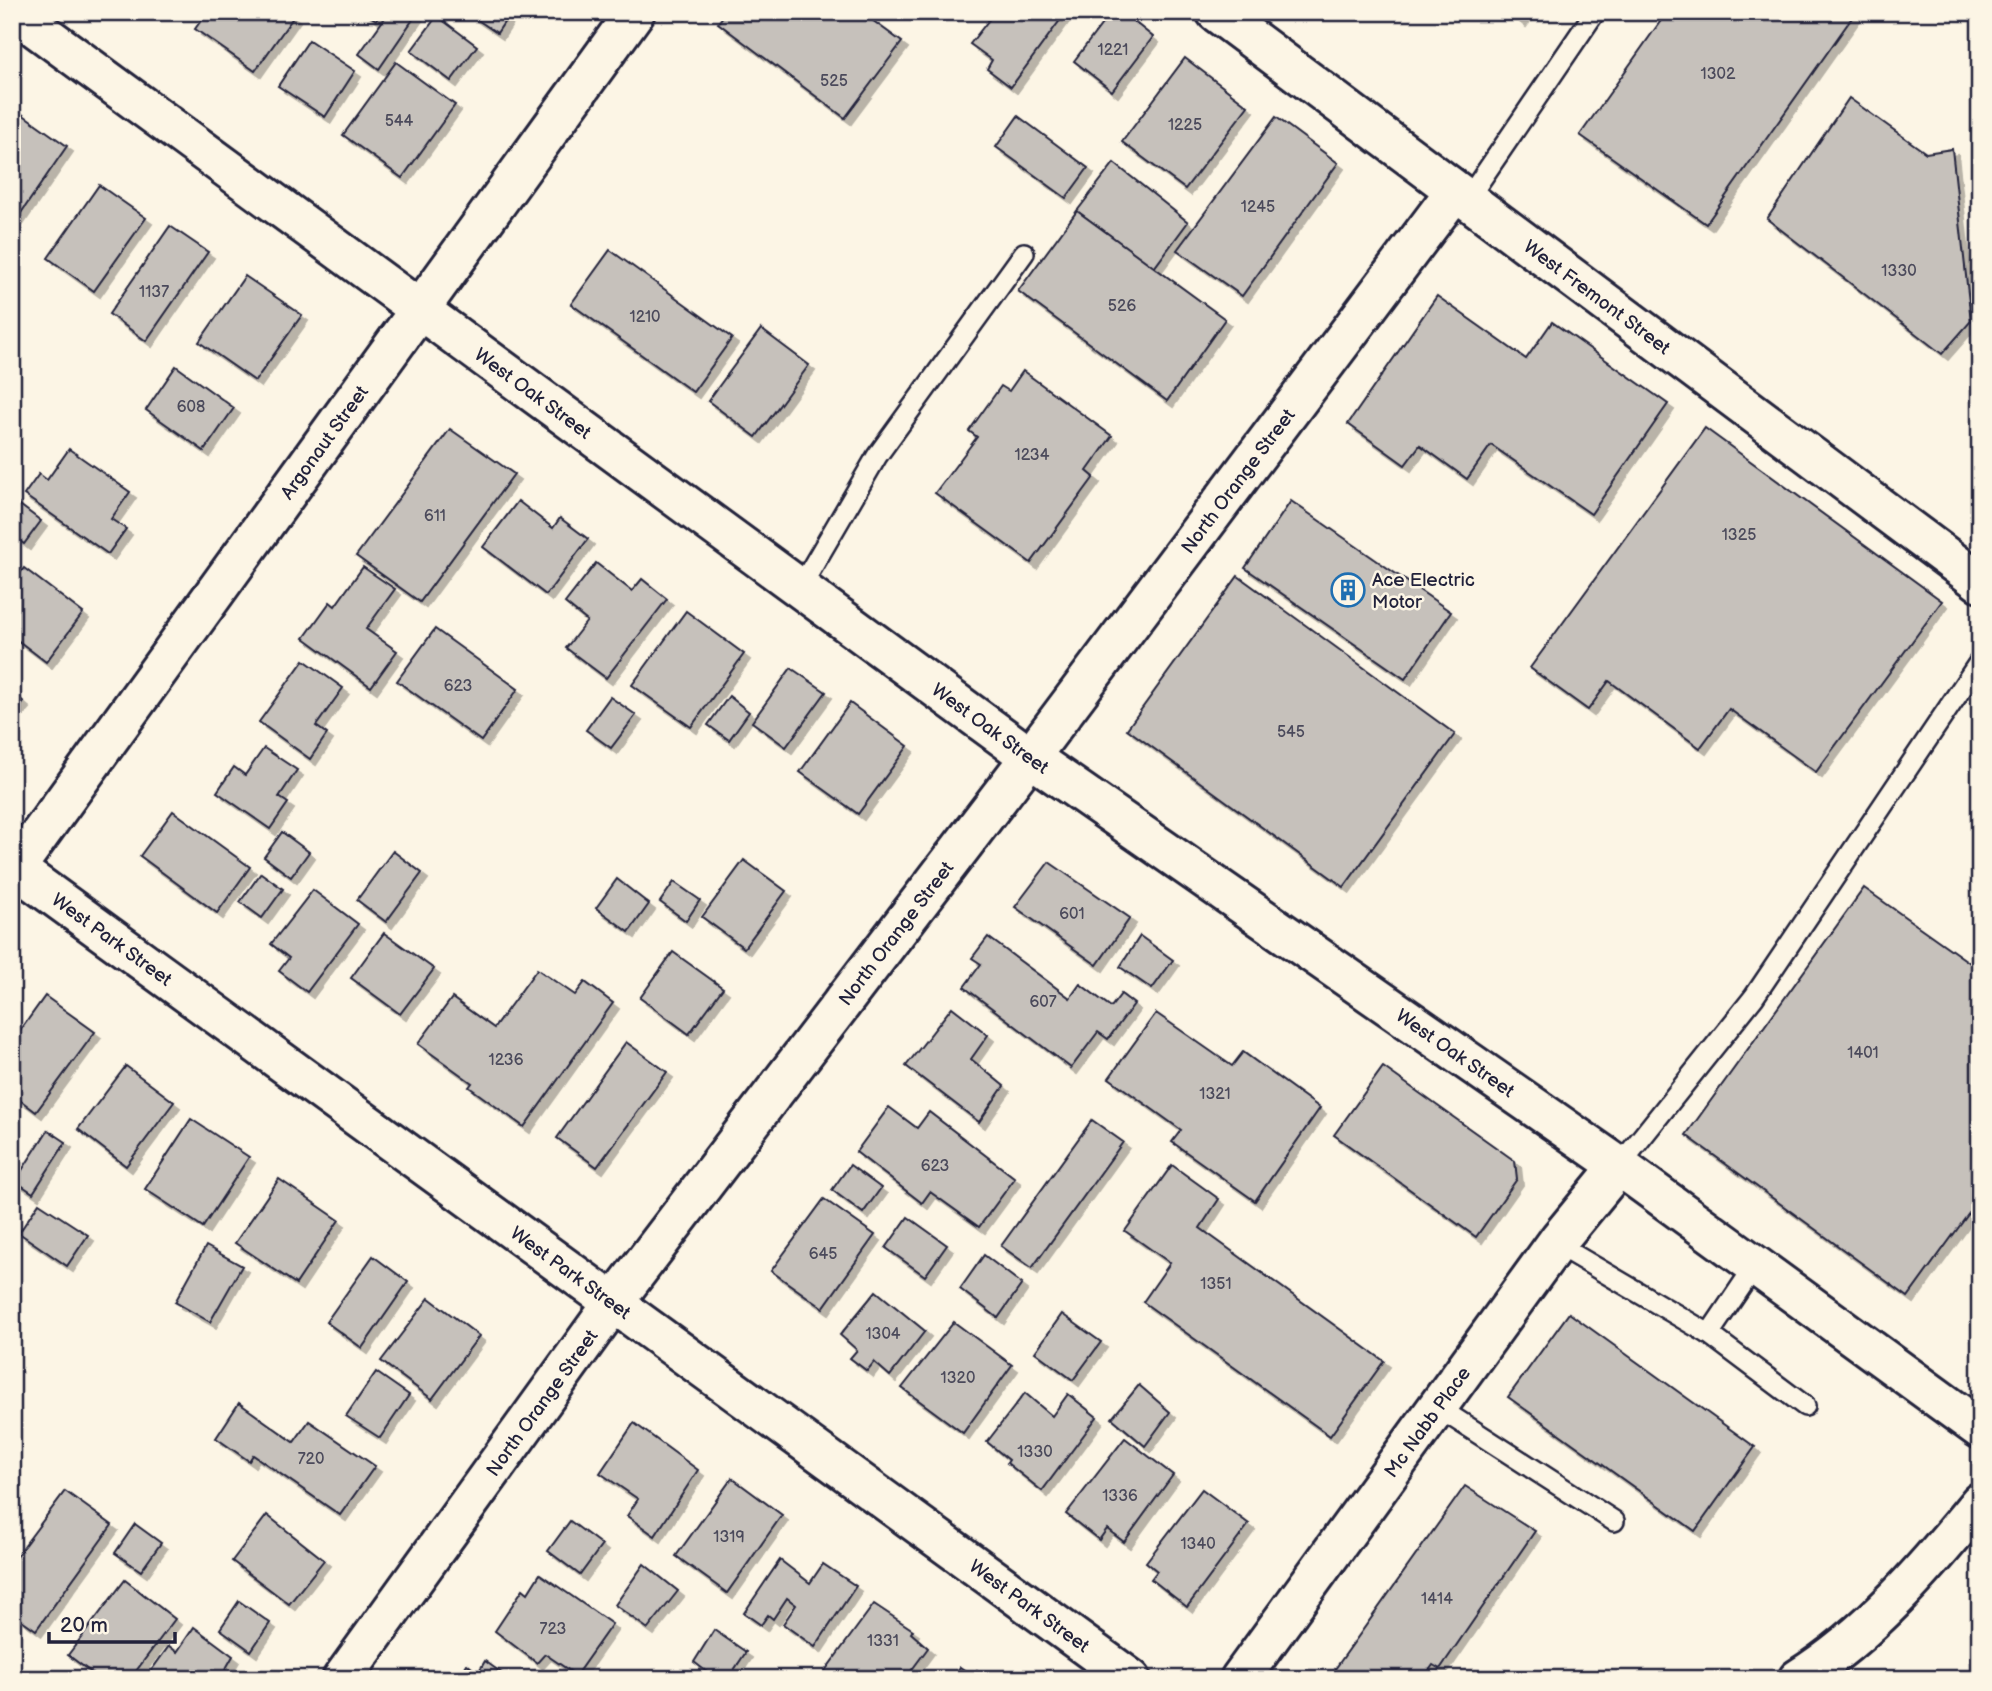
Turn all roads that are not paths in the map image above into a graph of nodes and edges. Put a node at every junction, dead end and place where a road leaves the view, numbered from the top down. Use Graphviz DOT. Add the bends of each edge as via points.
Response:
graph roads {
  1 [pos="14,12"];
  2 [pos="635,12"];
  3 [pos="1216,12"];
  4 [pos="1595,12"];
  5 [pos="1461,196"];
  6 [pos="1024,253"];
  7 [pos="420,310"];
  8 [pos="1980,582"];
  9 [pos="800,588"];
  10 [pos="1980,661"];
  11 [pos="1030,757"];
  12 [pos="13,869"];
  13 [pos="1619,1166"];
  14 [pos="1556,1244"];
  15 [pos="1755,1266"];
  16 [pos="614,1302"];
  17 [pos="1709,1334"];
  18 [pos="1805,1406"];
  19 [pos="1437,1408"];
  20 [pos="1980,1429"];
  21 [pos="1980,1502"];
  22 [pos="1614,1521"];
  23 [pos="342,1679"];
  24 [pos="1131,1679"];
  25 [pos="1240,1679"];
  26 [pos="1798,1679"];
  1 -- 7 [label="main road, West Oak Street"];
  2 -- 7 [label="main road, Argonaut Street"];
  3 -- 5 [label="main road, West Fremont Street"];
  4 -- 5 [label="lane"];
  5 -- 8 [label="main road, West Fremont Street"];
  5 -- 11 [label="main road, North Orange Street"];
  6 -- 9 [label="lane" via="877,456"];
  7 -- 9 [label="main road, West Oak Street"];
  7 -- 12 [label="main road, Argonaut Street"];
  9 -- 11 [label="main road, West Oak Street"];
  10 -- 13 [label="lane" via="1755,997"];
  11 -- 13 [label="main road, West Oak Street"];
  11 -- 16 [label="main road, North Orange Street"];
  12 -- 16 [label="main road, West Park Street"];
  13 -- 14 [label="main road, Mc Nabb Place"];
  13 -- 15 [label="main road, West Oak Street"];
  14 -- 17 [label="lane"];
  14 -- 19 [label="main road, Mc Nabb Place"];
  15 -- 17 [label="lane"];
  15 -- 20 [label="main road, West Oak Street"];
  16 -- 23 [label="main road, North Orange Street"];
  16 -- 24 [label="main road, West Park Street"];
  17 -- 18 [label="lane"];
  19 -- 22 [label="lane"];
  19 -- 25 [label="main road, Mc Nabb Place"];
  21 -- 26 [label="main road" via="1905,1590"];
}
